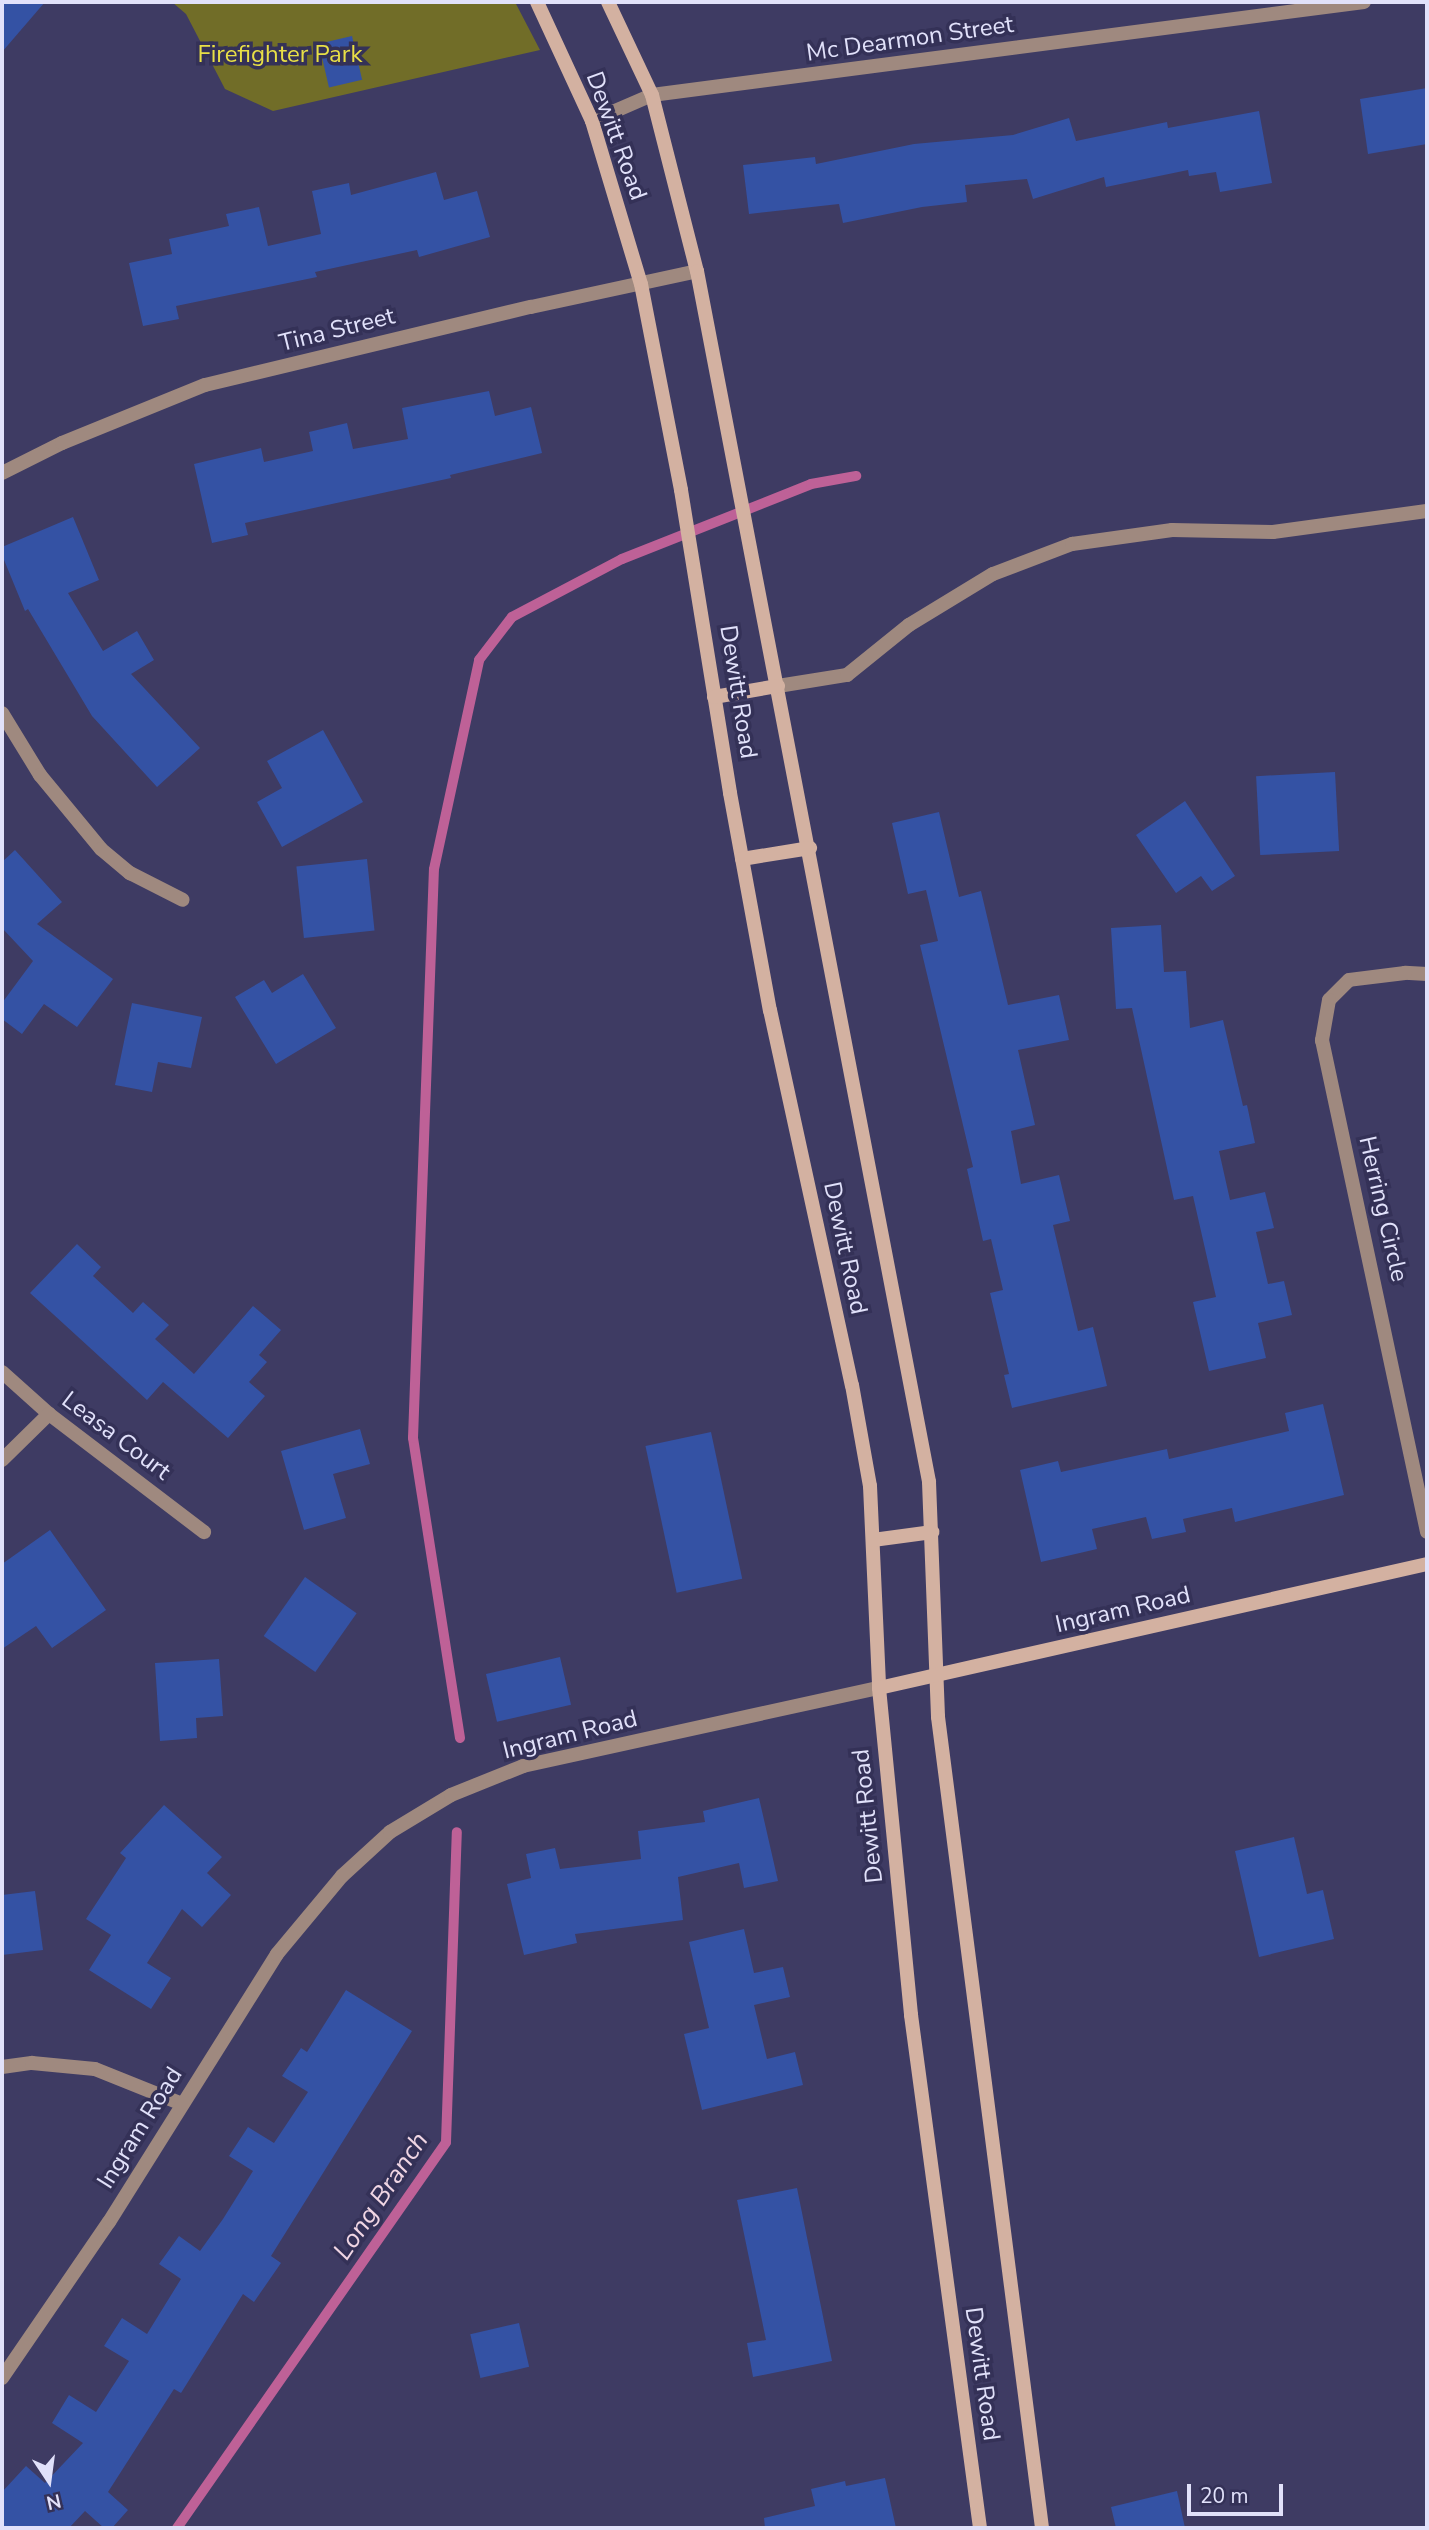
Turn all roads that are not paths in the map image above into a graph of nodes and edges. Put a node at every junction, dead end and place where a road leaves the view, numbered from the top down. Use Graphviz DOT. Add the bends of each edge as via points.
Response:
graph roads {
  1 [pos="537,2"];
  2 [pos="608,2"];
  3 [pos="1364,2"];
  4 [pos="652,95"];
  5 [pos="592,121"];
  6 [pos="697,271"];
  7 [pos="642,284"];
  8 [pos="2,474"];
  9 [pos="1427,511"];
  10 [pos="778,687"];
  11 [pos="714,697"];
  12 [pos="2,713"];
  13 [pos="810,848"];
  14 [pos="742,859"];
  15 [pos="183,900"];
  16 [pos="1427,974"];
  17 [pos="2,1372"];
  18 [pos="49,1414"];
  19 [pos="2,1460"];
  20 [pos="204,1532"];
  21 [pos="932,1532"];
  22 [pos="1427,1532"];
  23 [pos="873,1540"];
  24 [pos="1427,1564"];
  25 [pos="938,1675"];
  26 [pos="879,1688"];
  27 [pos="2,2067"];
  28 [pos="182,2104"];
  29 [pos="2,2378"];
  30 [pos="980,2528"];
  31 [pos="1042,2528"];
  1 -- 5 [label="main road, Dewitt Road"];
  2 -- 4 [label="main road, Dewitt Road"];
  3 -- 4 [label="street, Mc Dearmon Street"];
  4 -- 5 [label="street, Mc Dearmon Street"];
  4 -- 6 [label="main road, Dewitt Road"];
  5 -- 7 [label="main road, Dewitt Road"];
  6 -- 7 [label="street, Tina Street"];
  6 -- 10 [label="main road, Dewitt Road"];
  7 -- 8 [label="street, Tina Street" via="205,385 62,443"];
  7 -- 11 [label="main road, Dewitt Road"];
  9 -- 10 [label="street" via="1273,532 1172,530 1072,544 993,574 909,625 847,675"];
  10 -- 11 [label="main road"];
  10 -- 13 [label="main road, Dewitt Road"];
  11 -- 14 [label="main road, Dewitt Road"];
  12 -- 15 [label="street" via="40,775 101,849 130,873"];
  13 -- 14 [label="main road"];
  13 -- 21 [label="main road, Dewitt Road" via="929,1482"];
  14 -- 23 [label="main road, Dewitt Road" via="852,1385 870,1486"];
  16 -- 22 [label="street, Herring Circle" via="1405,972 1349,980 1329,1000 1322,1040"];
  17 -- 18 [label="street, Leasa Court"];
  18 -- 19 [label="street"];
  18 -- 20 [label="street, Leasa Court"];
  21 -- 23 [label="main road"];
  21 -- 25 [label="main road, Dewitt Road"];
  23 -- 26 [label="main road, Dewitt Road"];
  24 -- 25 [label="main road, Ingram Road"];
  25 -- 26 [label="main road, Ingram Road"];
  25 -- 31 [label="main road, Dewitt Road" via="938,1717"];
  26 -- 28 [label="street, Ingram Road" via="523,1766 451,1795 390,1832 342,1876 277,1954"];
  26 -- 30 [label="main road, Dewitt Road" via="911,2015"];
  27 -- 28 [label="street" via="32,2063 95,2069"];
  28 -- 29 [label="street, Ingram Road" via="109,2222"];
}
